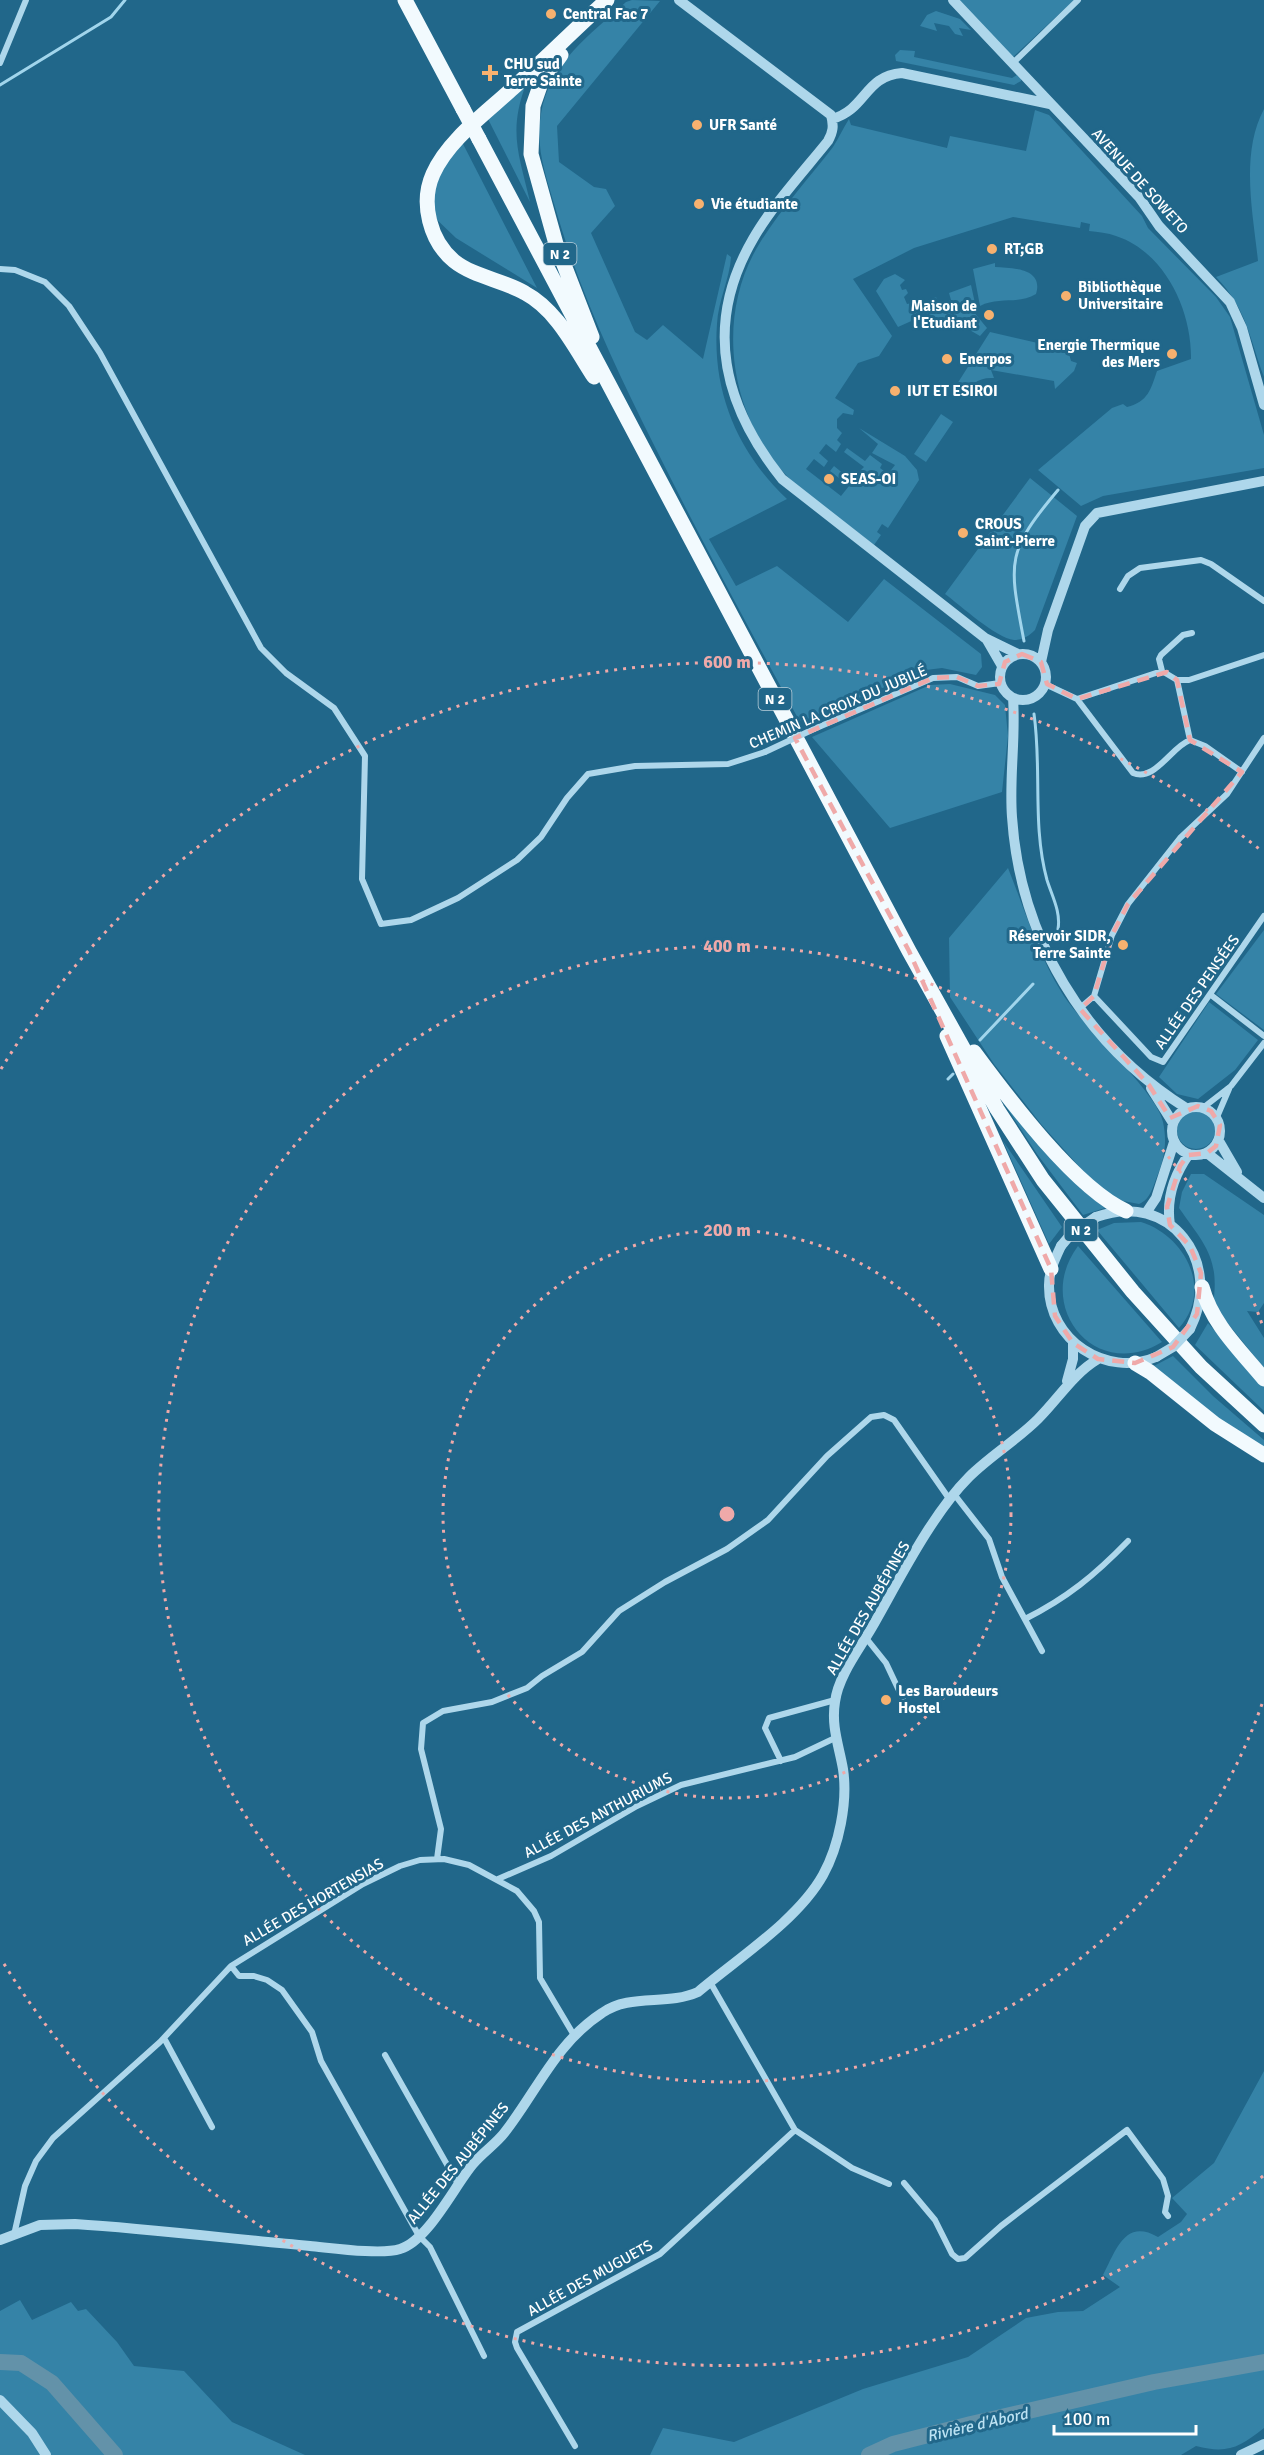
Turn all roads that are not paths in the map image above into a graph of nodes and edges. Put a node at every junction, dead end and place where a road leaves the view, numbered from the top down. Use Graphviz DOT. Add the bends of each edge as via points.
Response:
graph roads {
  1 [pos="26,0"];
  2 [pos="405,0"];
  3 [pos="607,0"];
  4 [pos="619,0"];
  5 [pos="679,0"];
  6 [pos="953,0"];
  7 [pos="1078,0"];
  8 [pos="0,63"];
  9 [pos="1013,63"];
  10 [pos="1051,105"];
  11 [pos="832,119"];
  12 [pos="0,269"];
  13 [pos="1264,405"];
  14 [pos="641,446"];
  15 [pos="1264,481"];
  16 [pos="1120,589"];
  17 [pos="1264,601"];
  18 [pos="1048,630"];
  19 [pos="1192,633"];
  20 [pos="985,638"];
  21 [pos="1023,654"];
  22 [pos="1264,655"];
  23 [pos="1041,662"];
  24 [pos="1002,666"];
  25 [pos="1162,671"];
  26 [pos="1177,680"];
  27 [pos="1000,683"];
  28 [pos="1045,684"];
  29 [pos="1012,698"];
  30 [pos="1077,699"];
  31 [pos="1027,700"];
  32 [pos="1015,732"];
  33 [pos="1264,738"];
  34 [pos="1190,740"];
  35 [pos="1242,772"];
  36 [pos="1264,916"];
  37 [pos="909,951"];
  38 [pos="1211,995"];
  39 [pos="1094,996"];
  40 [pos="939,1004"];
  41 [pos="1080,1009"];
  42 [pos="1264,1036"];
  43 [pos="1264,1043"];
  44 [pos="1149,1085"];
  45 [pos="1231,1086"];
  46 [pos="1204,1107"];
  47 [pos="1186,1108"];
  48 [pos="1217,1117"];
  49 [pos="1173,1123"];
  50 [pos="1219,1141"];
  51 [pos="1174,1142"];
  52 [pos="1207,1153"];
  53 [pos="1189,1154"];
  54 [pos="1240,1177"];
  55 [pos="1264,1198"];
  56 [pos="1126,1211"];
  57 [pos="1146,1214"];
  58 [pos="1170,1225"];
  59 [pos="1051,1269"];
  60 [pos="1202,1287"];
  61 [pos="1073,1343"];
  62 [pos="1098,1359"];
  63 [pos="1135,1363"];
  64 [pos="1264,1379"];
  65 [pos="1064,1390"];
  66 [pos="1264,1425"];
  67 [pos="1264,1455"];
  68 [pos="952,1497"];
  69 [pos="1128,1541"];
  70 [pos="1025,1619"];
  71 [pos="866,1638"];
  72 [pos="1041,1651"];
  73 [pos="903,1699"];
  74 [pos="835,1700"];
  75 [pos="835,1738"];
  76 [pos="782,1761"];
  77 [pos="437,1859"];
  78 [pos="498,1879"];
  79 [pos="231,1966"];
  80 [pos="710,1982"];
  81 [pos="575,2037"];
  82 [pos="164,2038"];
  83 [pos="385,2055"];
  84 [pos="212,2127"];
  85 [pos="795,2130"];
  86 [pos="904,2183"];
  87 [pos="459,2184"];
  88 [pos="889,2184"];
  89 [pos="1168,2216"];
  90 [pos="14,2235"];
  91 [pos="419,2236"];
  92 [pos="0,2240"];
  93 [pos="484,2356"];
  94 [pos="0,2400"];
  95 [pos="1264,2444"];
  96 [pos="574,2446"];
  97 [pos="46,2455"];
  98 [pos="1241,2455"];
  1 -- 8 [label="street"];
  2 -- 14 [label="main road, N 2, bridge"];
  3 -- 14 [label="main road, N 2" via="448,151 426,194 427,214 434,234 455,262 527,293 548,311"];
  4 -- 14 [label="main road, N 2" via="550,67 533,106 531,154 556,244 598,352"];
  5 -- 11 [label="street"];
  6 -- 9 [label="street, AVENUE DE SOWETO"];
  7 -- 9 [label="street"];
  9 -- 10 [label="street, AVENUE DE SOWETO"];
  10 -- 11 [label="street" via="903,73 891,74 874,84 847,115"];
  10 -- 13 [label="street, AVENUE DE SOWETO" via="1139,197 1159,226 1230,302 1242,328"];
  11 -- 20 [label="street" via="833,132 828,141 753,237 739,267 729,296 725,326 731,388 743,424 782,479"];
  12 -- 27 [label="street, CHEMIN LA CROIX DU JUBILÉ, bridge" via="15,270 45,282 69,306 100,353 261,648 286,673 334,708 365,756 362,879 381,924 411,920 458,898 517,860 541,837 588,774 635,766 728,764 765,752 933,678 957,677 978,686"];
  14 -- 37 [label="main road, N 2"];
  15 -- 18 [label="street" via="1097,513 1085,526"];
  16 -- 17 [label="street" via="1128,576 1140,568 1201,560"];
  18 -- 21 [label="street"];
  18 -- 23 [label="street"];
  19 -- 25 [label="street" via="1183,635 1161,655"];
  20 -- 21 [label="street"];
  20 -- 24 [label="street"];
  21 -- 23 [label="street"];
  21 -- 24 [label="street" via="1009,658"];
  22 -- 26 [label="street" via="1189,680"];
  23 -- 28 [label="street" via="1046,671"];
  24 -- 27 [label="street"];
  25 -- 26 [label="street"];
  25 -- 30 [label="street"];
  26 -- 34 [label="street"];
  27 -- 29 [label="street"];
  28 -- 30 [label="street"];
  28 -- 31 [label="street" via="1037,696"];
  29 -- 31 [label="street"];
  29 -- 32 [label="street"];
  30 -- 34 [label="street" via="1133,773 1151,772"];
  31 -- 32 [label="street"];
  32 -- 41 [label="street" via="1011,798 1019,871 1048,953"];
  33 -- 35 [label="street"];
  34 -- 35 [label="street"];
  35 -- 39 [label="street" via="1218,803 1180,838 1128,904 1112,935"];
  36 -- 38 [label="street, ALLÉE DES PENSÉES"];
  37 -- 40 [label="main road, N 2"];
  37 -- 59 [label="main road"];
  38 -- 39 [label="street, ALLÉE DES PENSÉES" via="1160,1062"];
  38 -- 42 [label="street"];
  39 -- 41 [label="street"];
  40 -- 56 [label="main road" via="1042,1136 1094,1191"];
  40 -- 66 [label="main road, N 2" via="997,1109 1043,1180 1088,1239 1201,1367"];
  41 -- 44 [label="street" via="1114,1051"];
  43 -- 45 [label="street"];
  44 -- 47 [label="street"];
  44 -- 49 [label="street"];
  45 -- 46 [label="street"];
  45 -- 48 [label="street"];
  46 -- 47 [label="street"];
  46 -- 48 [label="street"];
  47 -- 49 [label="street"];
  48 -- 50 [label="street"];
  49 -- 51 [label="street"];
  50 -- 52 [label="street"];
  50 -- 54 [label="street"];
  51 -- 53 [label="street"];
  51 -- 57 [label="street" via="1156,1198"];
  52 -- 53 [label="street"];
  52 -- 54 [label="street"];
  53 -- 58 [label="street" via="1180,1166 1167,1207"];
  54 -- 55 [label="street"];
  56 -- 57 [label="street"];
  56 -- 59 [label="street, bridge" via="1096,1217 1071,1234"];
  57 -- 58 [label="street"];
  58 -- 60 [label="street" via="1197,1258"];
  59 -- 61 [label="street" via="1049,1293 1055,1316"];
  60 -- 63 [label="street, bridge" via="1190,1329 1173,1347"];
  60 -- 64 [label="main road" via="1215,1321"];
  61 -- 62 [label="street"];
  61 -- 65 [label="street, ALLÉE DES AUBÉPINES" via="1073,1359"];
  62 -- 63 [label="street"];
  62 -- 65 [label="street, ALLÉE DES AUBÉPINES" via="1077,1373"];
  63 -- 67 [label="main road" via="1215,1424"];
  65 -- 68 [label="street, ALLÉE DES AUBÉPINES" via="1038,1419 969,1476"];
  68 -- 70 [label="street" via="989,1539 1002,1577"];
  68 -- 71 [label="street, ALLÉE DES AUBÉPINES"];
  68 -- 77 [label="street" via="894,1420 884,1415 871,1417 827,1456 768,1520 727,1550 619,1611 582,1652 526,1688 492,1702 443,1711 423,1723 421,1749 441,1829"];
  69 -- 70 [label="street" via="1097,1573 1061,1601"];
  70 -- 72 [label="street"];
  71 -- 73 [label="street" via="886,1664"];
  71 -- 74 [label="street, ALLÉE DES AUBÉPINES"];
  74 -- 75 [label="street, ALLÉE DES AUBÉPINES"];
  74 -- 76 [label="street" via="765,1722"];
  75 -- 76 [label="street, ALLÉE DES ANTHURIUMS"];
  75 -- 80 [label="street, ALLÉE DES AUBÉPINES" via="845,1797 823,1875 783,1922"];
  76 -- 78 [label="street, ALLÉE DES ANTHURIUMS" via="681,1785 551,1856"];
  77 -- 78 [label="street, ALLÉE DES HORTENSIAS" via="469,1865"];
  77 -- 79 [label="street, ALLÉE DES HORTENSIAS" via="400,1866 363,1884"];
  78 -- 81 [label="street, ALLÉE DES HORTENSIAS" via="517,1891 534,1911 541,1935 540,1978"];
  79 -- 82 [label="street, ALLÉE DES HORTENSIAS"];
  79 -- 91 [label="street" via="239,1976 267,1980 282,1990 312,2032 321,2061"];
  80 -- 81 [label="street, ALLÉE DES AUBÉPINES" via="682,1999 640,2000 620,2005 602,2013"];
  80 -- 85 [label="street"];
  81 -- 87 [label="street, ALLÉE DES AUBÉPINES" via="553,2058 506,2131 474,2162"];
  82 -- 84 [label="street"];
  82 -- 90 [label="street, ALLÉE DES HORTENSIAS" via="53,2139 36,2161 25,2186"];
  83 -- 87 [label="street"];
  85 -- 88 [label="street" via="852,2168"];
  85 -- 96 [label="street, ALLÉE DES MUGUETS" via="660,2254 517,2332 517,2349"];
  86 -- 89 [label="street" via="935,2220 952,2254 958,2259 965,2258 1127,2130 1163,2179"];
  87 -- 91 [label="street, ALLÉE DES AUBÉPINES"];
  90 -- 91 [label="street, ALLÉE DES AUBÉPINES" via="40,2225 75,2224 390,2250 408,2246"];
  90 -- 92 [label="street, ALLÉE DES AUBÉPINES"];
  91 -- 93 [label="street" via="430,2247"];
  94 -- 97 [label="street" via="32,2433"];
  95 -- 98 [label="street"];
}
